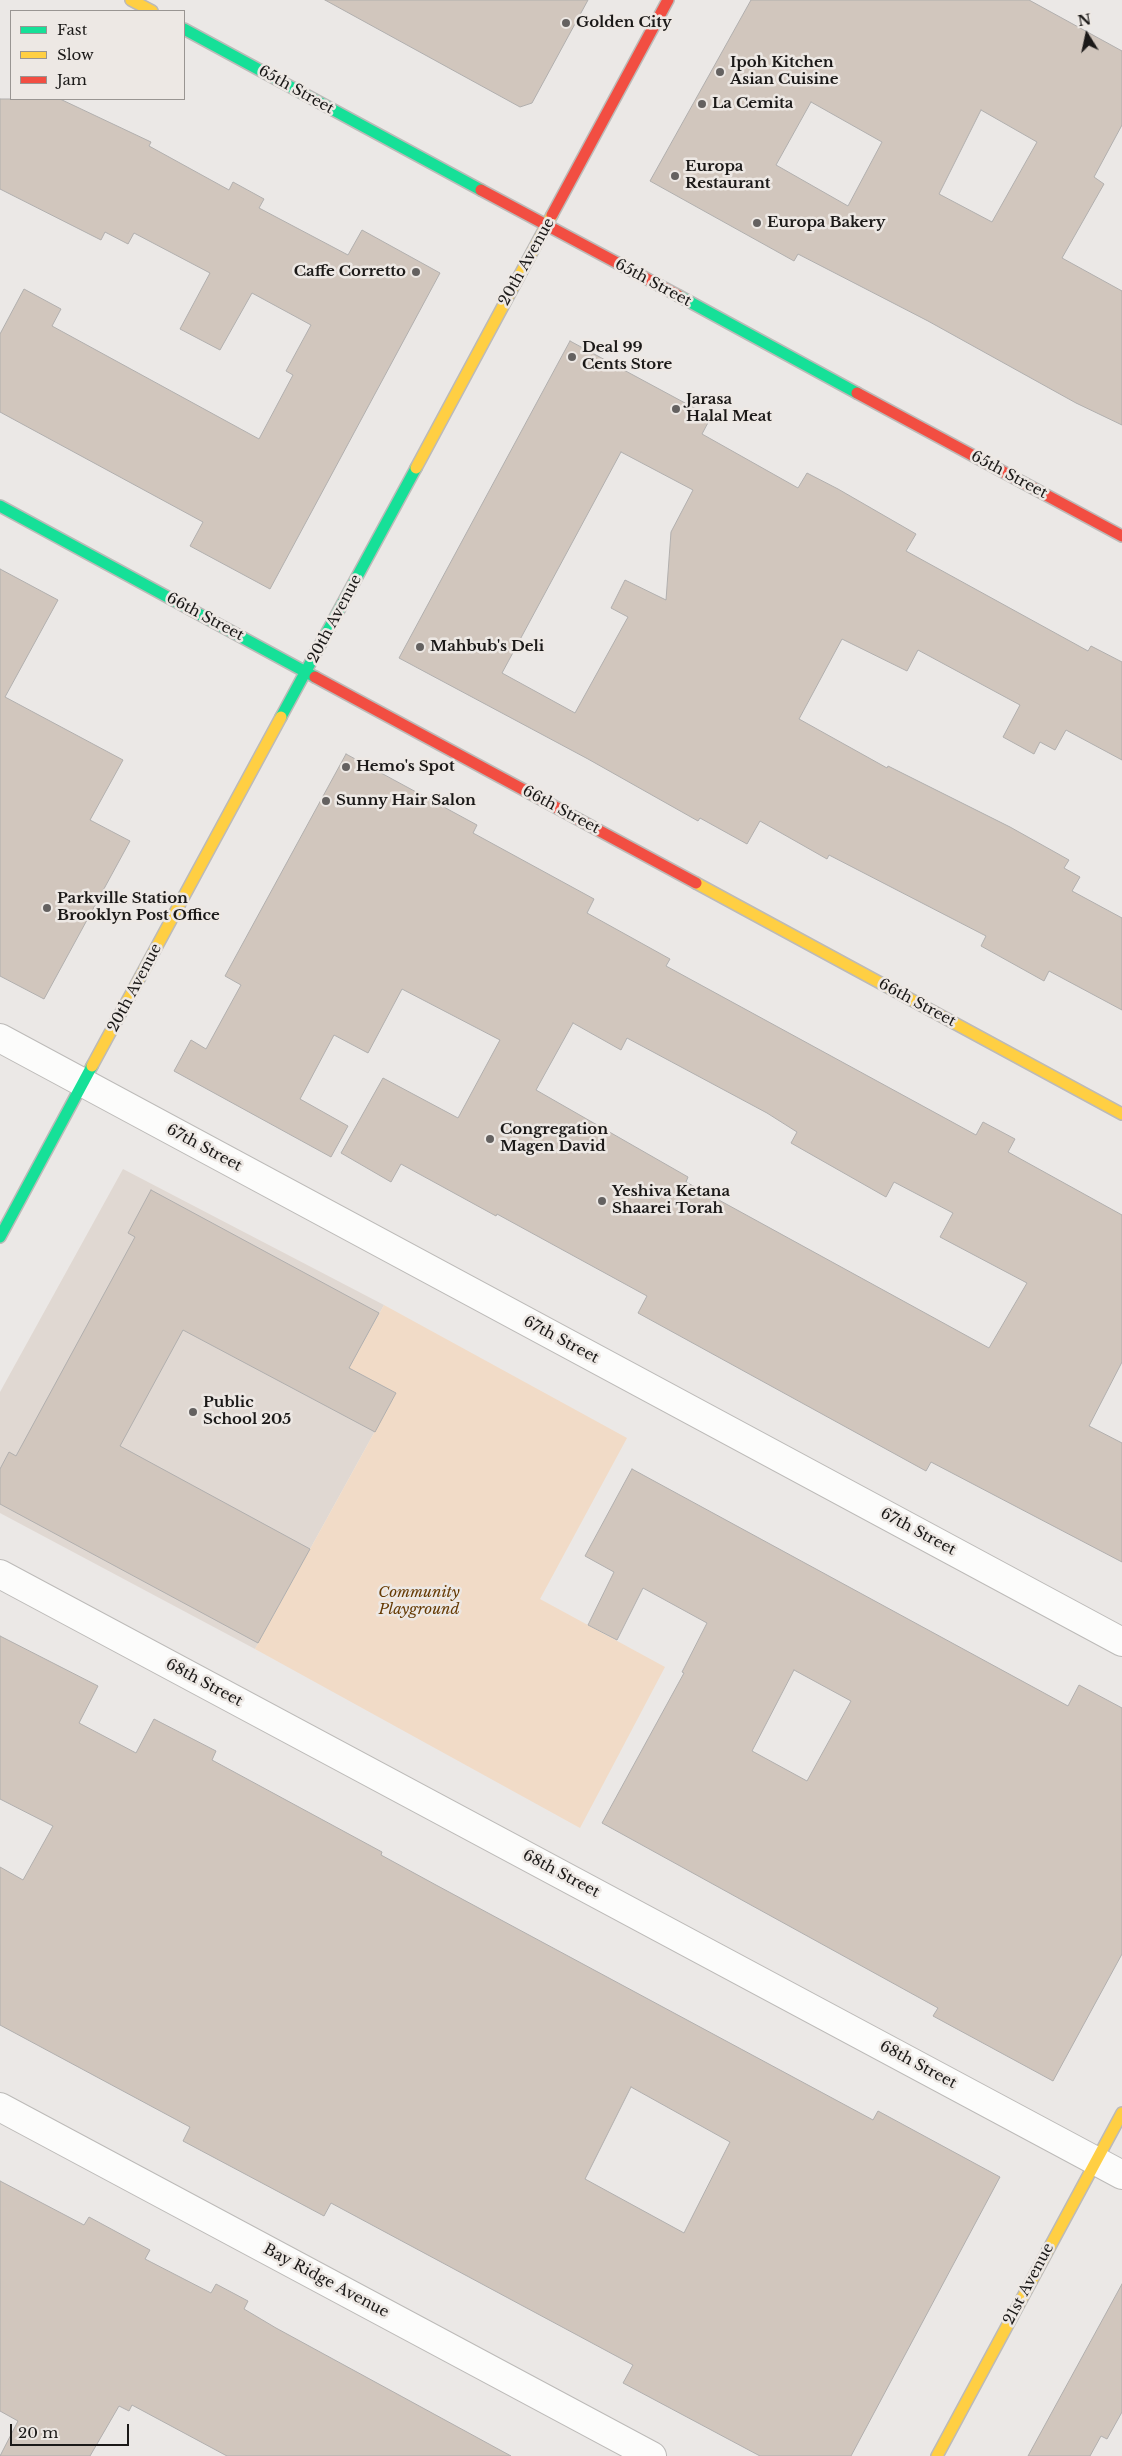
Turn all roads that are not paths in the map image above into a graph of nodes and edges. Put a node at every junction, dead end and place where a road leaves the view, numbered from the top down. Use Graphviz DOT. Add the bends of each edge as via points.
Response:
graph roads {
  1 [pos="131,0"];
  2 [pos="668,0"];
  3 [pos="150,10"];
  4 [pos="185,30"];
  5 [pos="547,226"];
  6 [pos="0,506"];
  7 [pos="1122,536"];
  8 [pos="306,672"];
  9 [pos="0,1038"];
  10 [pos="83,1084"];
  11 [pos="1122,1114"];
  12 [pos="0,1237"];
  13 [pos="0,1574"];
  14 [pos="1122,1642"];
  15 [pos="0,2107"];
  16 [pos="1122,2113"];
  17 [pos="1096,2161"];
  18 [pos="1122,2175"];
  19 [pos="652,2456"];
  20 [pos="937,2456"];
  1 -- 3 [label="street"];
  2 -- 5 [label="street, 20th Avenue"];
  4 -- 5 [label="street, 65th Street"];
  5 -- 7 [label="street, 65th Street"];
  5 -- 8 [label="street, 20th Avenue"];
  6 -- 8 [label="street, 66th Street"];
  8 -- 10 [label="street, 20th Avenue"];
  8 -- 11 [label="street, 66th Street"];
  9 -- 10 [label="street, 67th Street"];
  10 -- 12 [label="street, 20th Avenue"];
  10 -- 14 [label="street, 67th Street"];
  13 -- 17 [label="street, 68th Street"];
  15 -- 19 [label="street, Bay Ridge Avenue"];
  16 -- 17 [label="street, 21st Avenue"];
  17 -- 18 [label="street, 68th Street"];
  17 -- 20 [label="street, 21st Avenue"];
}
